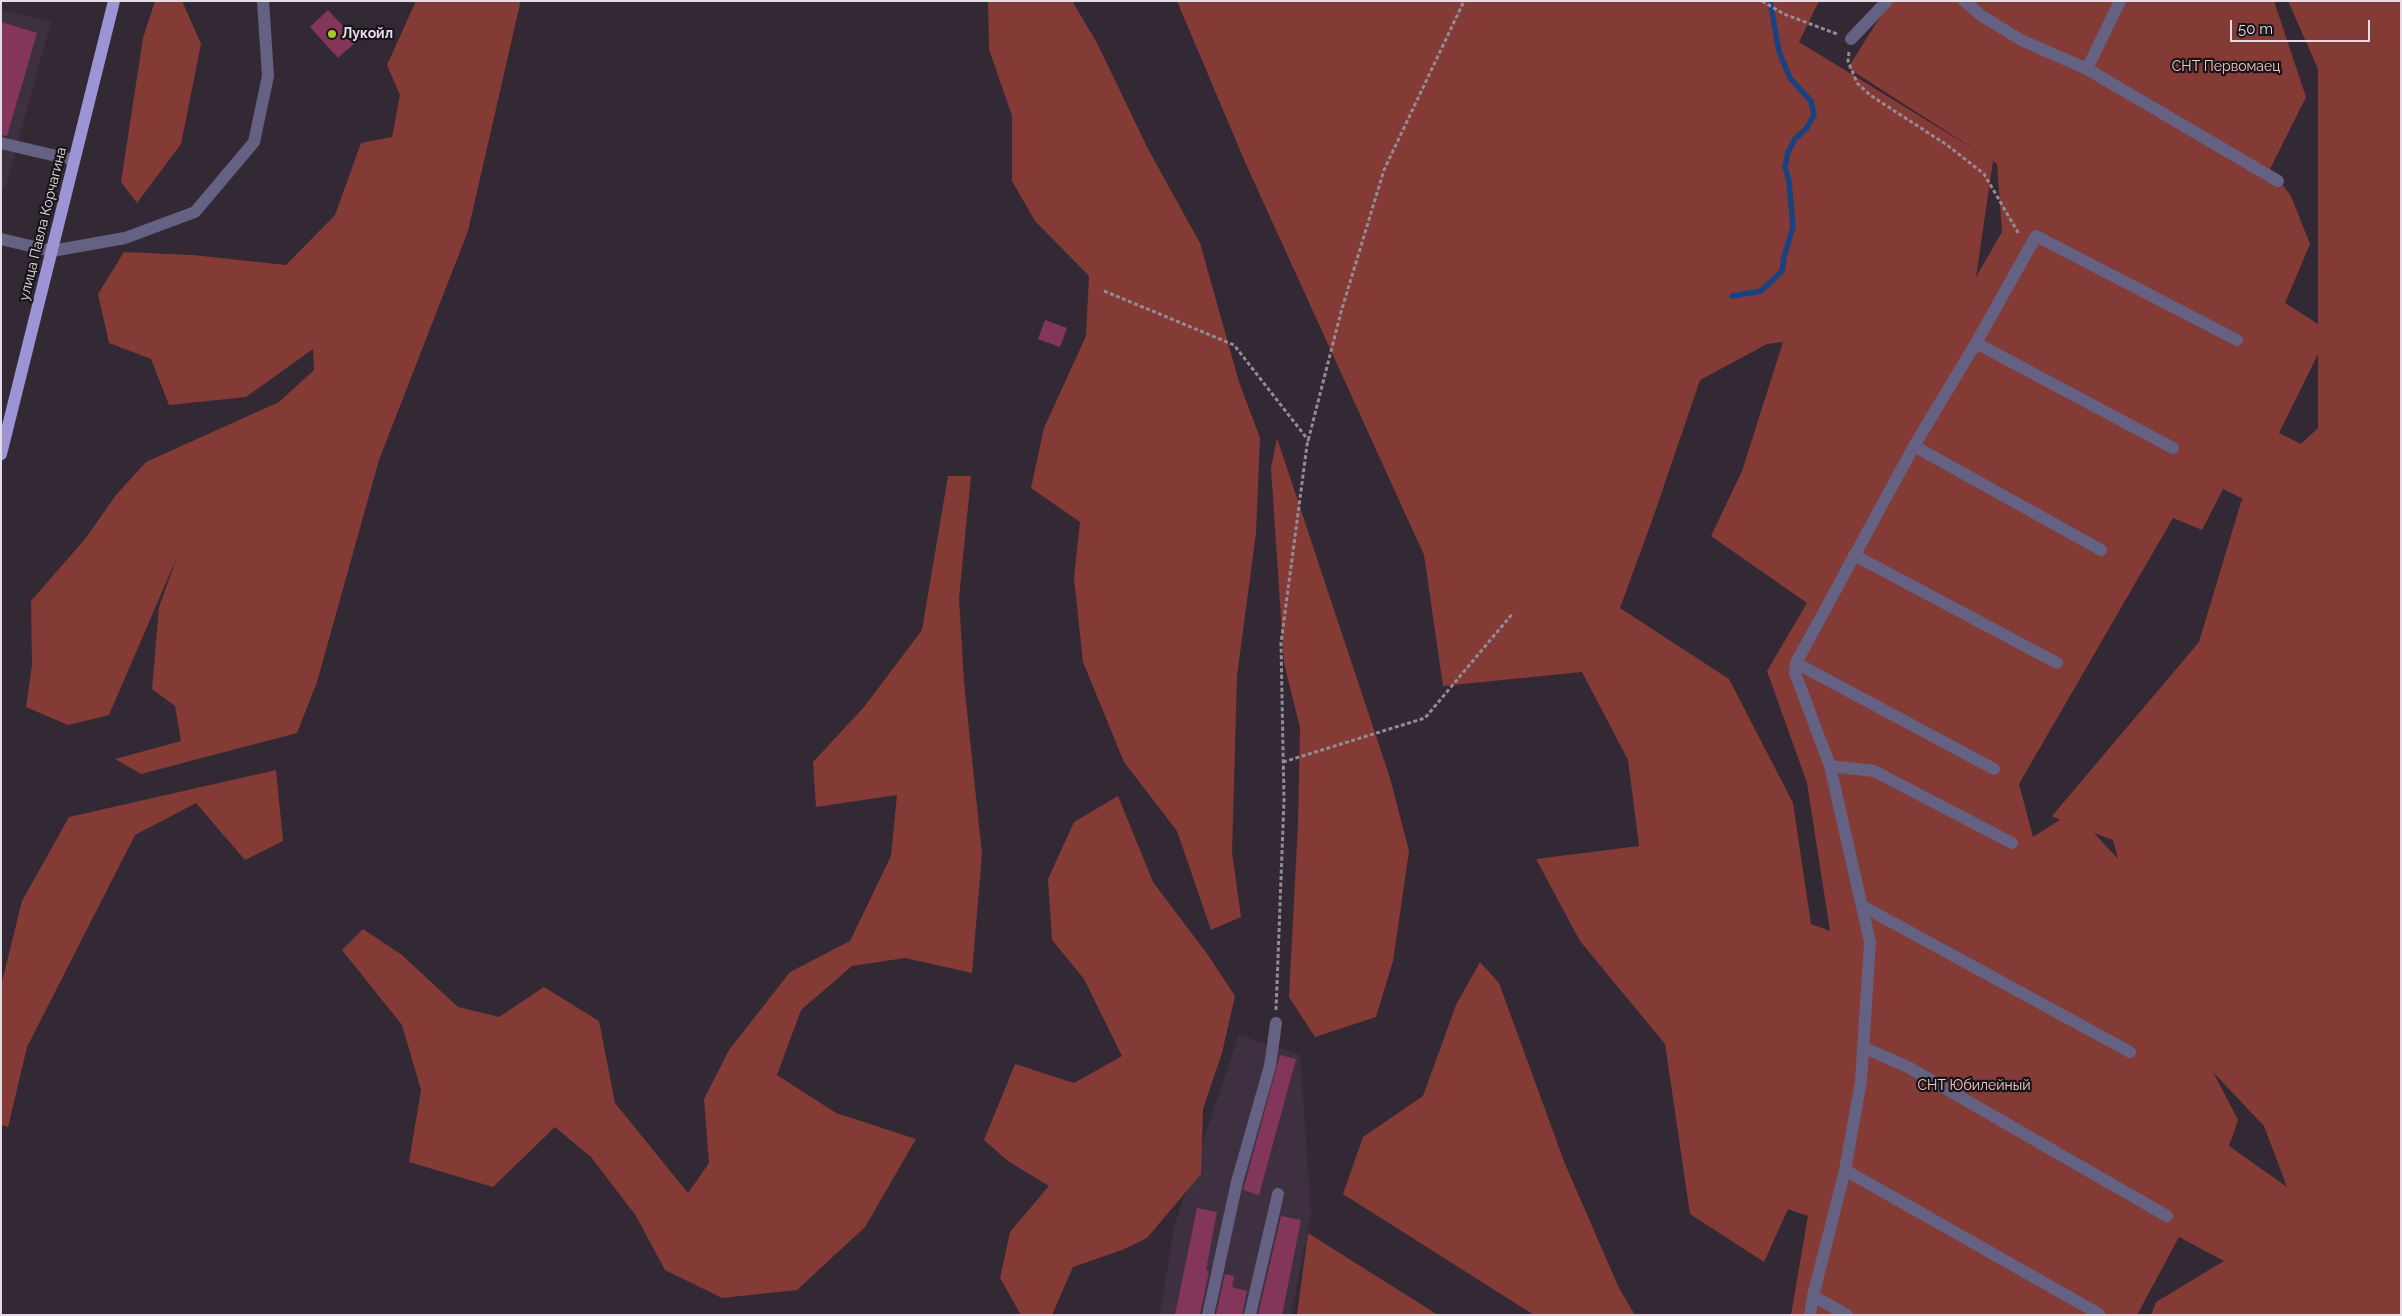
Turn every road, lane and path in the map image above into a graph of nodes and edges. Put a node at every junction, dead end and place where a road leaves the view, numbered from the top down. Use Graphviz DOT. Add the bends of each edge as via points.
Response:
graph roads {
  1 [pos="114,1"];
  2 [pos="263,1"];
  3 [pos="1464,1"];
  4 [pos="1762,1"];
  5 [pos="1887,1"];
  6 [pos="1964,1"];
  7 [pos="2120,1"];
  8 [pos="1851,39"];
  9 [pos="2087,69"];
  10 [pos="1,143"];
  11 [pos="74,160"];
  12 [pos="2278,181"];
  13 [pos="1,239"];
  14 [pos="2030,246"];
  15 [pos="52,251"];
  16 [pos="1104,291"];
  17 [pos="2236,340"];
  18 [pos="1976,343"];
  19 [pos="1308,441"];
  20 [pos="1914,446"];
  21 [pos="2173,448"];
  22 [pos="1,454"];
  23 [pos="2101,550"];
  24 [pos="1854,554"];
  25 [pos="1513,613"];
  26 [pos="1796,663"];
  27 [pos="2056,663"];
  28 [pos="1284,762"];
  29 [pos="1830,766"];
  30 [pos="1994,769"];
  31 [pos="2012,843"];
  32 [pos="1864,907"];
  33 [pos="1276,1023"];
  34 [pos="1865,1048"];
  35 [pos="2130,1052"];
  36 [pos="1845,1170"];
  37 [pos="1278,1194"];
  38 [pos="2167,1216"];
  39 [pos="1813,1296"];
  40 [pos="2098,1314"];
  41 [pos="1208,1315"];
  42 [pos="1250,1315"];
  43 [pos="1810,1315"];
  44 [pos="1848,1315"];
  1 -- 11 [label="main road, улица Павла Корчагина"];
  2 -- 15 [label="street" via="268,76 254,142 201,206 195,212 126,238"];
  3 -- 19 [label="path" via="1384,170 1341,312"];
  4 -- 8 [label="path" via="1784,14"];
  5 -- 8 [label="street"];
  6 -- 9 [label="street" via="2021,40"];
  7 -- 9 [label="street"];
  8 -- 14 [label="path" via="1848,61 1857,83 1984,174 2023,240"];
  9 -- 12 [label="street"];
  10 -- 11 [label="street"];
  11 -- 15 [label="main road, улица Павла Корчагина"];
  13 -- 15 [label="street"];
  14 -- 17 [label="street" via="2036,236"];
  14 -- 18 [label="street"];
  15 -- 22 [label="main road, улица Павла Корчагина"];
  16 -- 19 [label="path" via="1234,345"];
  18 -- 20 [label="street"];
  18 -- 21 [label="street"];
  19 -- 28 [label="path" via="1281,643"];
  20 -- 23 [label="street"];
  20 -- 24 [label="street"];
  24 -- 26 [label="street"];
  24 -- 27 [label="street"];
  25 -- 28 [label="path" via="1425,718"];
  26 -- 29 [label="street" via="1796,673"];
  26 -- 30 [label="street"];
  28 -- 33 [label="path"];
  29 -- 31 [label="street" via="1874,771"];
  29 -- 32 [label="street"];
  32 -- 34 [label="street" via="1870,942"];
  32 -- 35 [label="street"];
  33 -- 41 [label="street" via="1270,1066 1237,1182"];
  34 -- 36 [label="street"];
  34 -- 38 [label="street" via="1908,1066"];
  36 -- 39 [label="street"];
  36 -- 40 [label="street"];
  37 -- 42 [label="street"];
  39 -- 43 [label="street"];
  39 -- 44 [label="street"];
}
